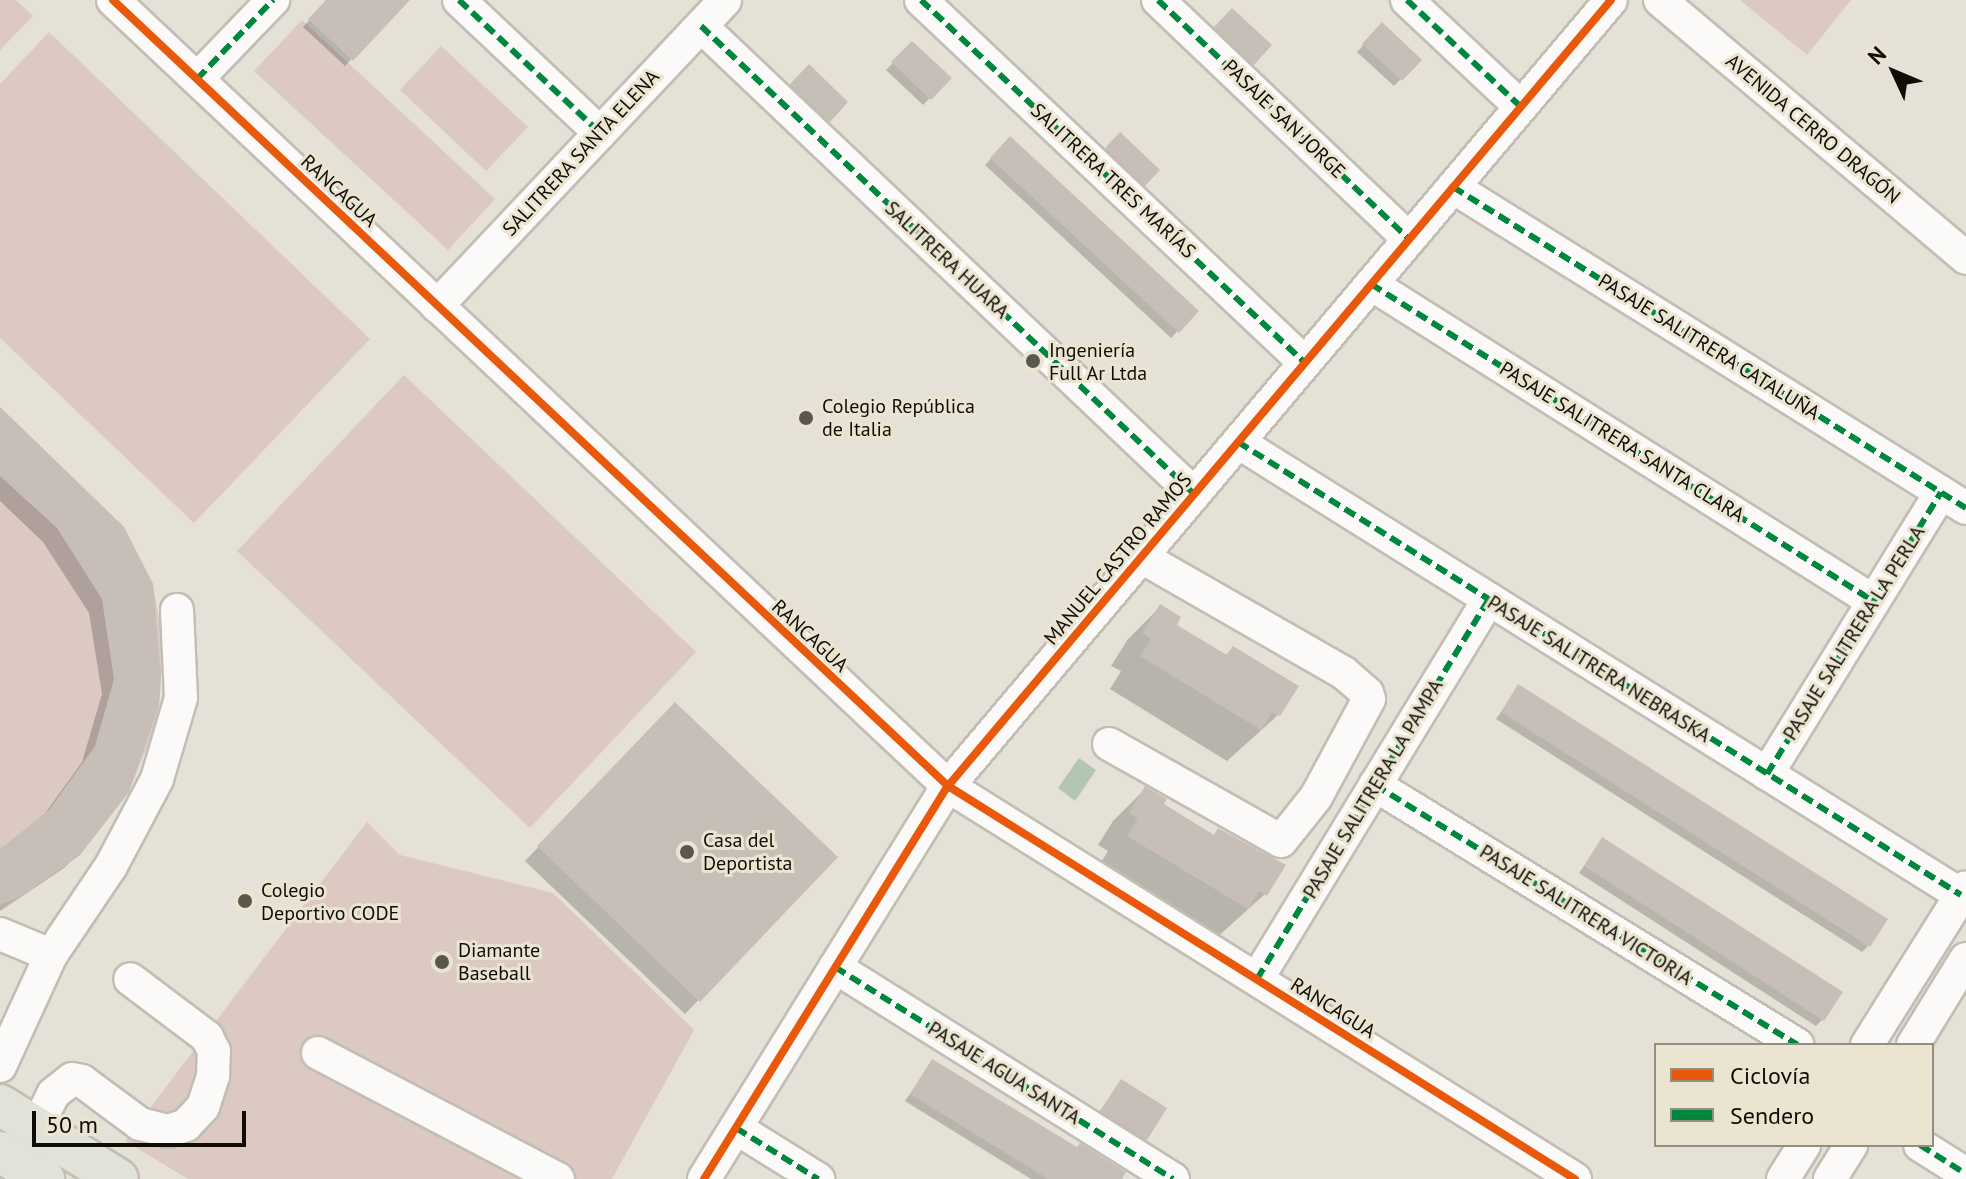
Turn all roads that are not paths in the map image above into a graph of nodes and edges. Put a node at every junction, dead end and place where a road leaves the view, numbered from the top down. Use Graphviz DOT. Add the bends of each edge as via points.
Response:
graph roads {
  1 [pos="113,0"];
  2 [pos="273,0"];
  3 [pos="459,0"];
  4 [pos="725,0"];
  5 [pos="921,0"];
  6 [pos="1158,0"];
  7 [pos="1407,0"];
  8 [pos="1611,0"];
  9 [pos="1660,0"];
  10 [pos="701,26"];
  11 [pos="197,79"];
  12 [pos="1521,107"];
  13 [pos="600,133"];
  14 [pos="1453,187"];
  15 [pos="1409,239"];
  16 [pos="1966,258"];
  17 [pos="1371,284"];
  18 [pos="437,306"];
  19 [pos="1305,363"];
  20 [pos="1238,442"];
  21 [pos="1194,494"];
  22 [pos="1953,500"];
  23 [pos="1140,556"];
  24 [pos="1489,599"];
  25 [pos="1873,601"];
  26 [pos="177,610"];
  27 [pos="1109,744"];
  28 [pos="1767,774"];
  29 [pos="1375,785"];
  30 [pos="948,786"];
  31 [pos="1964,891"];
  32 [pos="0,934"];
  33 [pos="51,955"];
  34 [pos="1966,959"];
  35 [pos="835,967"];
  36 [pos="130,979"];
  37 [pos="1257,979"];
  38 [pos="1794,1043"];
  39 [pos="1868,1043"];
  40 [pos="1914,1043"];
  41 [pos="318,1053"];
  42 [pos="0,1066"];
  43 [pos="0,1105"];
  44 [pos="36,1128"];
  45 [pos="736,1128"];
  46 [pos="1803,1147"];
  47 [pos="1850,1147"];
  48 [pos="1923,1147"];
  49 [pos="0,1152"];
  50 [pos="1966,1174"];
  51 [pos="44,1179"];
  52 [pos="118,1179"];
  53 [pos="558,1179"];
  54 [pos="704,1179"];
  55 [pos="818,1179"];
  56 [pos="1173,1179"];
  57 [pos="1575,1179"];
  58 [pos="1783,1179"];
  59 [pos="1830,1179"];
  1 -- 11 [label="street, RANCAGUA"];
  2 -- 11 [label="street"];
  3 -- 13 [label="street"];
  4 -- 10 [label="street, SALITRERA SANTA ELENA"];
  5 -- 19 [label="street, SALITRERA TRES MARÍAS"];
  6 -- 15 [label="street, PASAJE SAN JORGE"];
  7 -- 12 [label="street"];
  8 -- 12 [label="street, MANUEL CASTRO RAMOS"];
  9 -- 16 [label="street, AVENIDA CERRO DRAGÓN"];
  10 -- 13 [label="street, SALITRERA SANTA ELENA"];
  10 -- 21 [label="street, SALITRERA HUARA"];
  11 -- 18 [label="street, RANCAGUA"];
  12 -- 14 [label="street, MANUEL CASTRO RAMOS"];
  13 -- 18 [label="street, SALITRERA SANTA ELENA"];
  14 -- 15 [label="street, MANUEL CASTRO RAMOS"];
  14 -- 22 [label="street, PASAJE SALITRERA CATALUÑA"];
  15 -- 17 [label="street, MANUEL CASTRO RAMOS"];
  17 -- 19 [label="street, MANUEL CASTRO RAMOS"];
  17 -- 25 [label="street, PASAJE SALITRERA SANTA CLARA"];
  18 -- 30 [label="street, RANCAGUA"];
  19 -- 20 [label="street, MANUEL CASTRO RAMOS"];
  20 -- 21 [label="street, MANUEL CASTRO RAMOS"];
  20 -- 24 [label="street, PASAJE SALITRERA NEBRASKA"];
  21 -- 23 [label="street, MANUEL CASTRO RAMOS"];
  22 -- 25 [label="street, PASAJE SALITRERA LA PERLA"];
  23 -- 27 [label="street" via="1344,673 1369,699 1316,797 1281,841"];
  23 -- 30 [label="street, MANUEL CASTRO RAMOS"];
  24 -- 28 [label="street, PASAJE SALITRERA NEBRASKA"];
  24 -- 29 [label="street, PASAJE SALITRERA LA PAMPA"];
  25 -- 28 [label="street, PASAJE SALITRERA LA PERLA"];
  26 -- 33 [label="street" via="181,698 157,779 111,866"];
  28 -- 31 [label="street, PASAJE SALITRERA NEBRASKA"];
  29 -- 37 [label="street, PASAJE SALITRERA LA PAMPA"];
  29 -- 38 [label="street, PASAJE SALITRERA VICTORIA"];
  30 -- 35 [label="street, MANUEL CASTRO RAMOS"];
  30 -- 37 [label="street, RANCAGUA"];
  31 -- 39 [label="street"];
  32 -- 33 [label="street"];
  33 -- 42 [label="street"];
  34 -- 40 [label="street"];
  35 -- 45 [label="street, MANUEL CASTRO RAMOS"];
  35 -- 56 [label="street, PASAJE AGUA SANTA"];
  36 -- 44 [label="street" via="207,1037 214,1051 213,1076 203,1107 186,1125 168,1131 140,1124 72,1079 53,1094"];
  37 -- 57 [label="street, RANCAGUA"];
  41 -- 53 [label="street"];
  43 -- 44 [label="main road"];
  44 -- 52 [label="main road"];
  45 -- 54 [label="street, MANUEL CASTRO RAMOS"];
  45 -- 55 [label="street"];
  46 -- 58 [label="street"];
  47 -- 59 [label="street"];
  48 -- 50 [label="street"];
  49 -- 51 [label="main road"];
}
